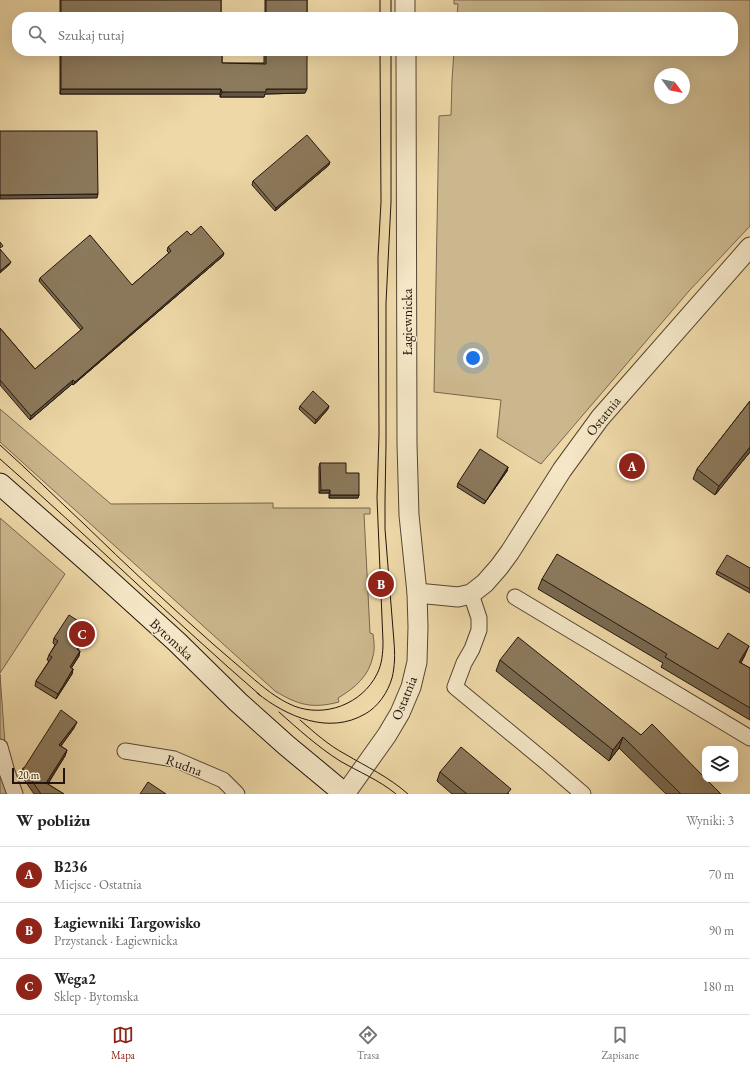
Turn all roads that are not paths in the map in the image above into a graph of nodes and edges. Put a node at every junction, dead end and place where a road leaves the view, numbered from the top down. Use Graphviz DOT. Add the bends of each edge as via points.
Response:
graph roads {
  1 [pos="405,0"];
  2 [pos="405,12"];
  3 [pos="406,56"];
  4 [pos="750,247"];
  5 [pos="0,484"];
  6 [pos="417,593"];
  7 [pos="471,594"];
  8 [pos="515,597"];
  9 [pos="750,738"];
  10 [pos="0,747"];
  11 [pos="125,750"];
  12 [pos="15,794"];
  13 [pos="237,794"];
  14 [pos="345,794"];
  15 [pos="583,794"];
  1 -- 2 [label="street"];
  3 -- 6 [label="street, Łagiewnicka" via="407,444 409,515"];
  4 -- 7 [label="street, Ostatnia" via="600,418 562,470 510,552 485,583"];
  5 -- 14 [label="main road, Bytomska" via="177,642 238,702"];
  6 -- 7 [label="street" via="458,597"];
  6 -- 14 [label="street, Ostatnia" via="417,662 411,687 387,735"];
  7 -- 15 [label="street" via="479,618 477,637 455,687"];
  8 -- 9 [label="street"];
  10 -- 12 [label="street"];
  11 -- 13 [label="street, Rudna" via="174,759 222,780"];
}
